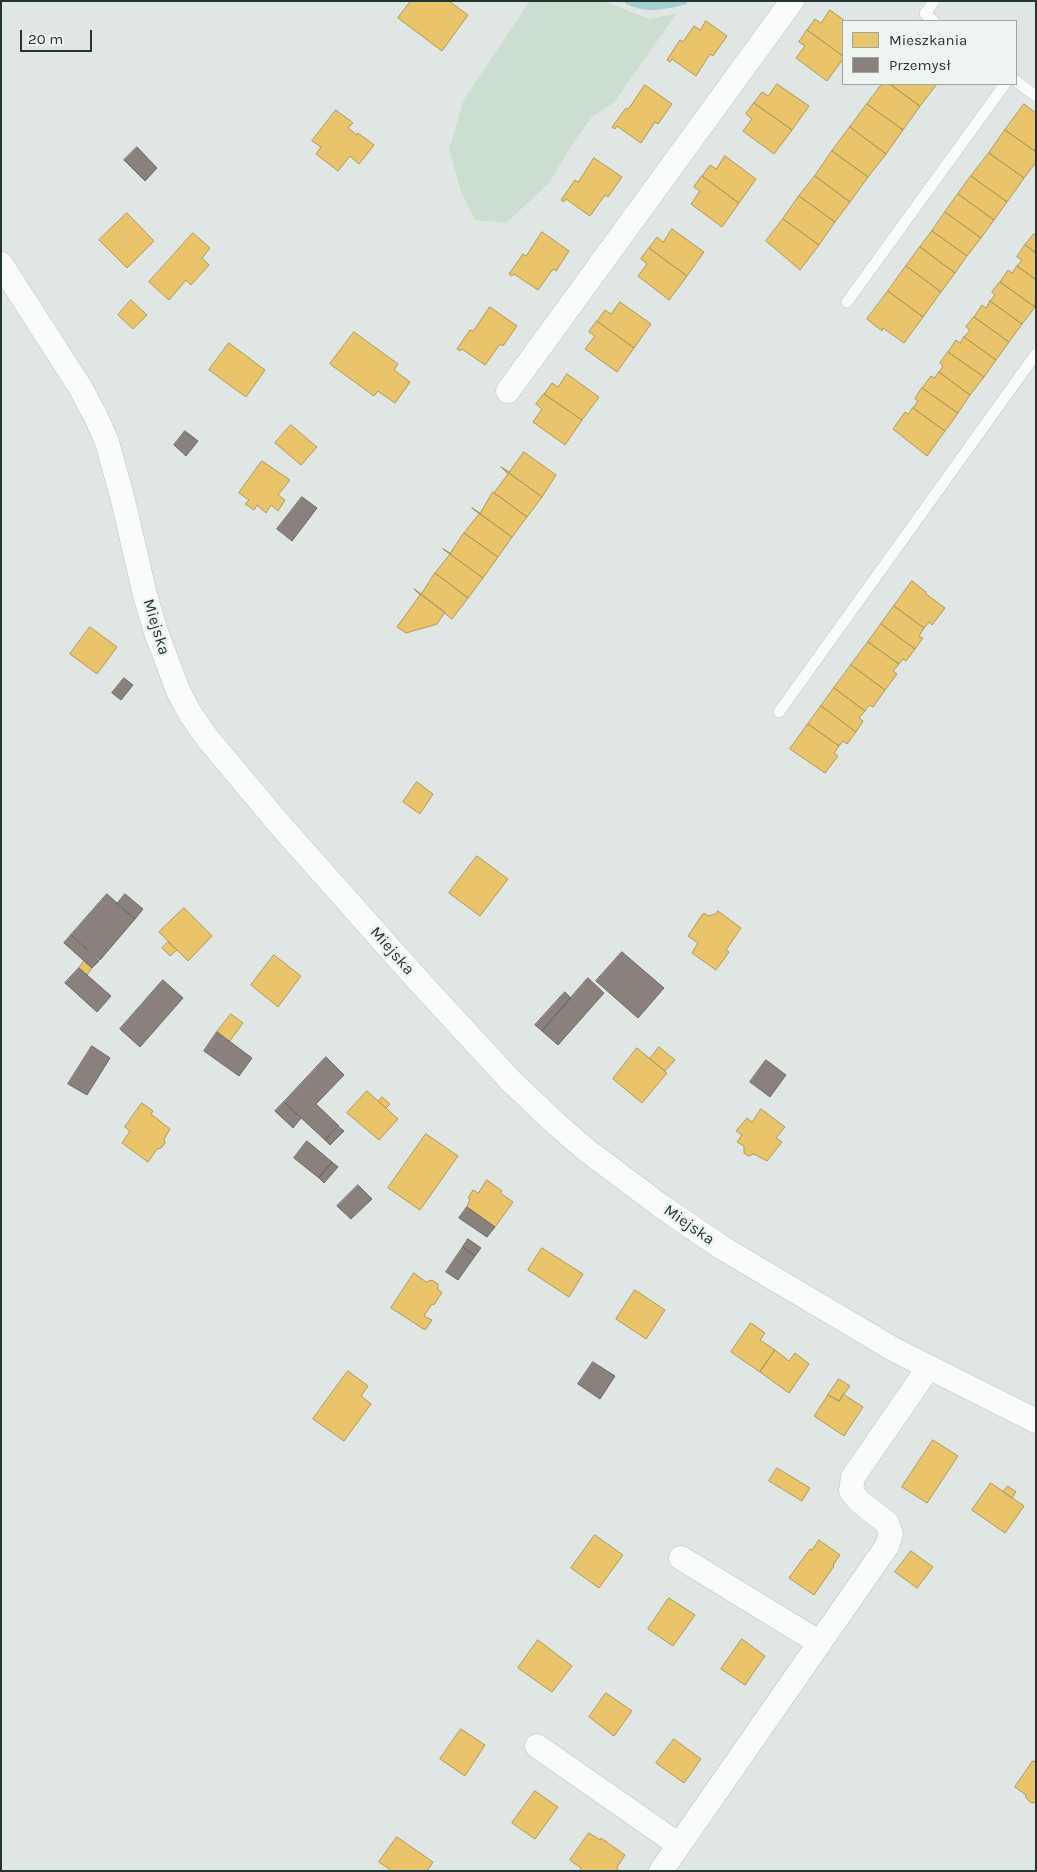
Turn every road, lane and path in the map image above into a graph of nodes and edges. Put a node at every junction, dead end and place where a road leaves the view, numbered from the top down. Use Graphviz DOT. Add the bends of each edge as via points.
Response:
graph roads {
  1 [pos="792,1"];
  2 [pos="934,1"];
  3 [pos="933,20"];
  4 [pos="1017,82"];
  5 [pos="1004,85"];
  6 [pos="1036,96"];
  7 [pos="1,264"];
  8 [pos="847,302"];
  9 [pos="1036,354"];
  10 [pos="508,391"];
  11 [pos="779,712"];
  12 [pos="929,1367"];
  13 [pos="1036,1421"];
  14 [pos="681,1558"];
  15 [pos="820,1642"];
  16 [pos="537,1746"];
  17 [pos="679,1845"];
  18 [pos="661,1871"];
  1 -- 10 [label="street"];
  2 -- 3 [label="lane" via="925,14"];
  4 -- 6 [label="lane"];
  5 -- 8 [label="lane"];
  7 -- 12 [label="street, Miejska" via="80,387 103,434 153,623 179,693 208,739 255,796 438,1003 553,1122 661,1206 721,1247"];
  9 -- 11 [label="lane"];
  12 -- 13 [label="street, Miejska"];
  12 -- 15 [label="street" via="852,1477 851,1491 887,1523 891,1534 887,1546"];
  14 -- 15 [label="street"];
  15 -- 17 [label="street"];
  16 -- 17 [label="street"];
  17 -- 18 [label="street"];
}
